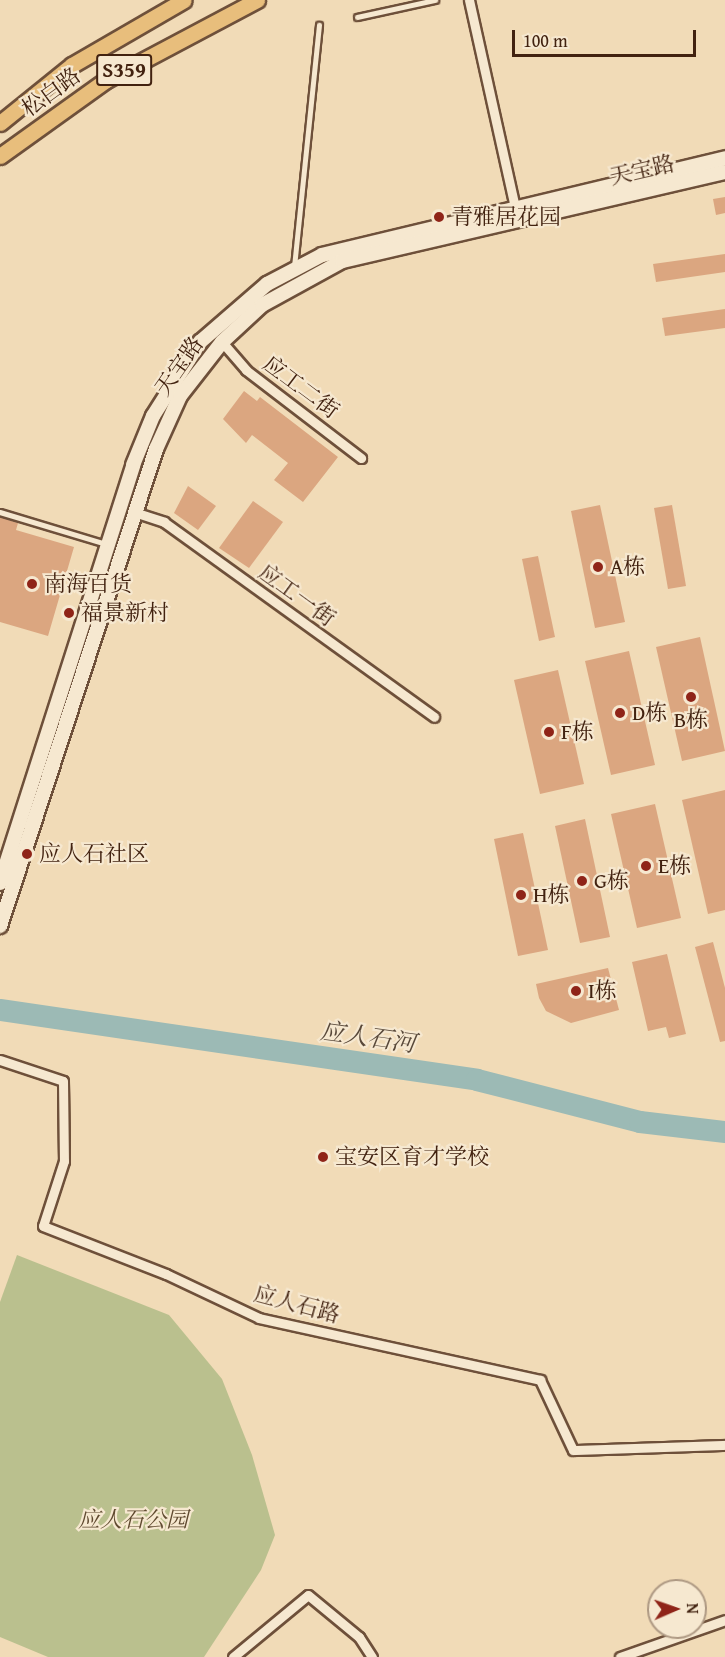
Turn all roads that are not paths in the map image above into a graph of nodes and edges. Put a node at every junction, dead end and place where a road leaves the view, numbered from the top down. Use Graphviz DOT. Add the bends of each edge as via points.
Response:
graph roads {
  1 [pos="184,0"];
  2 [pos="257,0"];
  3 [pos="434,0"];
  4 [pos="469,0"];
  5 [pos="357,17"];
  6 [pos="319,25"];
  7 [pos="0,123"];
  8 [pos="0,156"];
  9 [pos="725,158"];
  10 [pos="725,172"];
  11 [pos="515,207"];
  12 [pos="294,268"];
  13 [pos="222,342"];
  14 [pos="361,458"];
  15 [pos="0,512"];
  16 [pos="134,512"];
  17 [pos="109,545"];
  18 [pos="434,717"];
  19 [pos="0,883"];
  20 [pos="0,926"];
  21 [pos="0,1060"];
  22 [pos="725,1445"];
  23 [pos="725,1620"];
  24 [pos="233,1657"];
  25 [pos="372,1657"];
  26 [pos="620,1657"];
  1 -- 7 [label="main road, 松白路 / S359" via="72,65"];
  2 -- 8 [label="main road, 松白路 / S359" via="106,80"];
  3 -- 5 [label="lane"];
  4 -- 11 [label="street"];
  6 -- 12 [label="lane"];
  9 -- 11 [label="street, 天宝路"];
  10 -- 13 [label="street, 天宝路" via="342,261 262,305"];
  11 -- 12 [label="street, 天宝路" via="354,244"];
  12 -- 17 [label="street, 天宝路" via="237,308 200,342 175,377 153,416 133,465"];
  13 -- 14 [label="street, 应工二街" via="246,370"];
  13 -- 16 [label="street, 天宝路" via="180,396"];
  15 -- 17 [label="lane"];
  16 -- 18 [label="street, 应工一街" via="164,522"];
  16 -- 20 [label="street, 天宝路"];
  17 -- 19 [label="street, 天宝路"];
  21 -- 22 [label="street, 应人石路" via="63,1081 64,1161 43,1226 166,1274 259,1318 540,1380 573,1450"];
  23 -- 26 [label="street"];
  24 -- 25 [label="street" via="308,1595 359,1637"];
}
